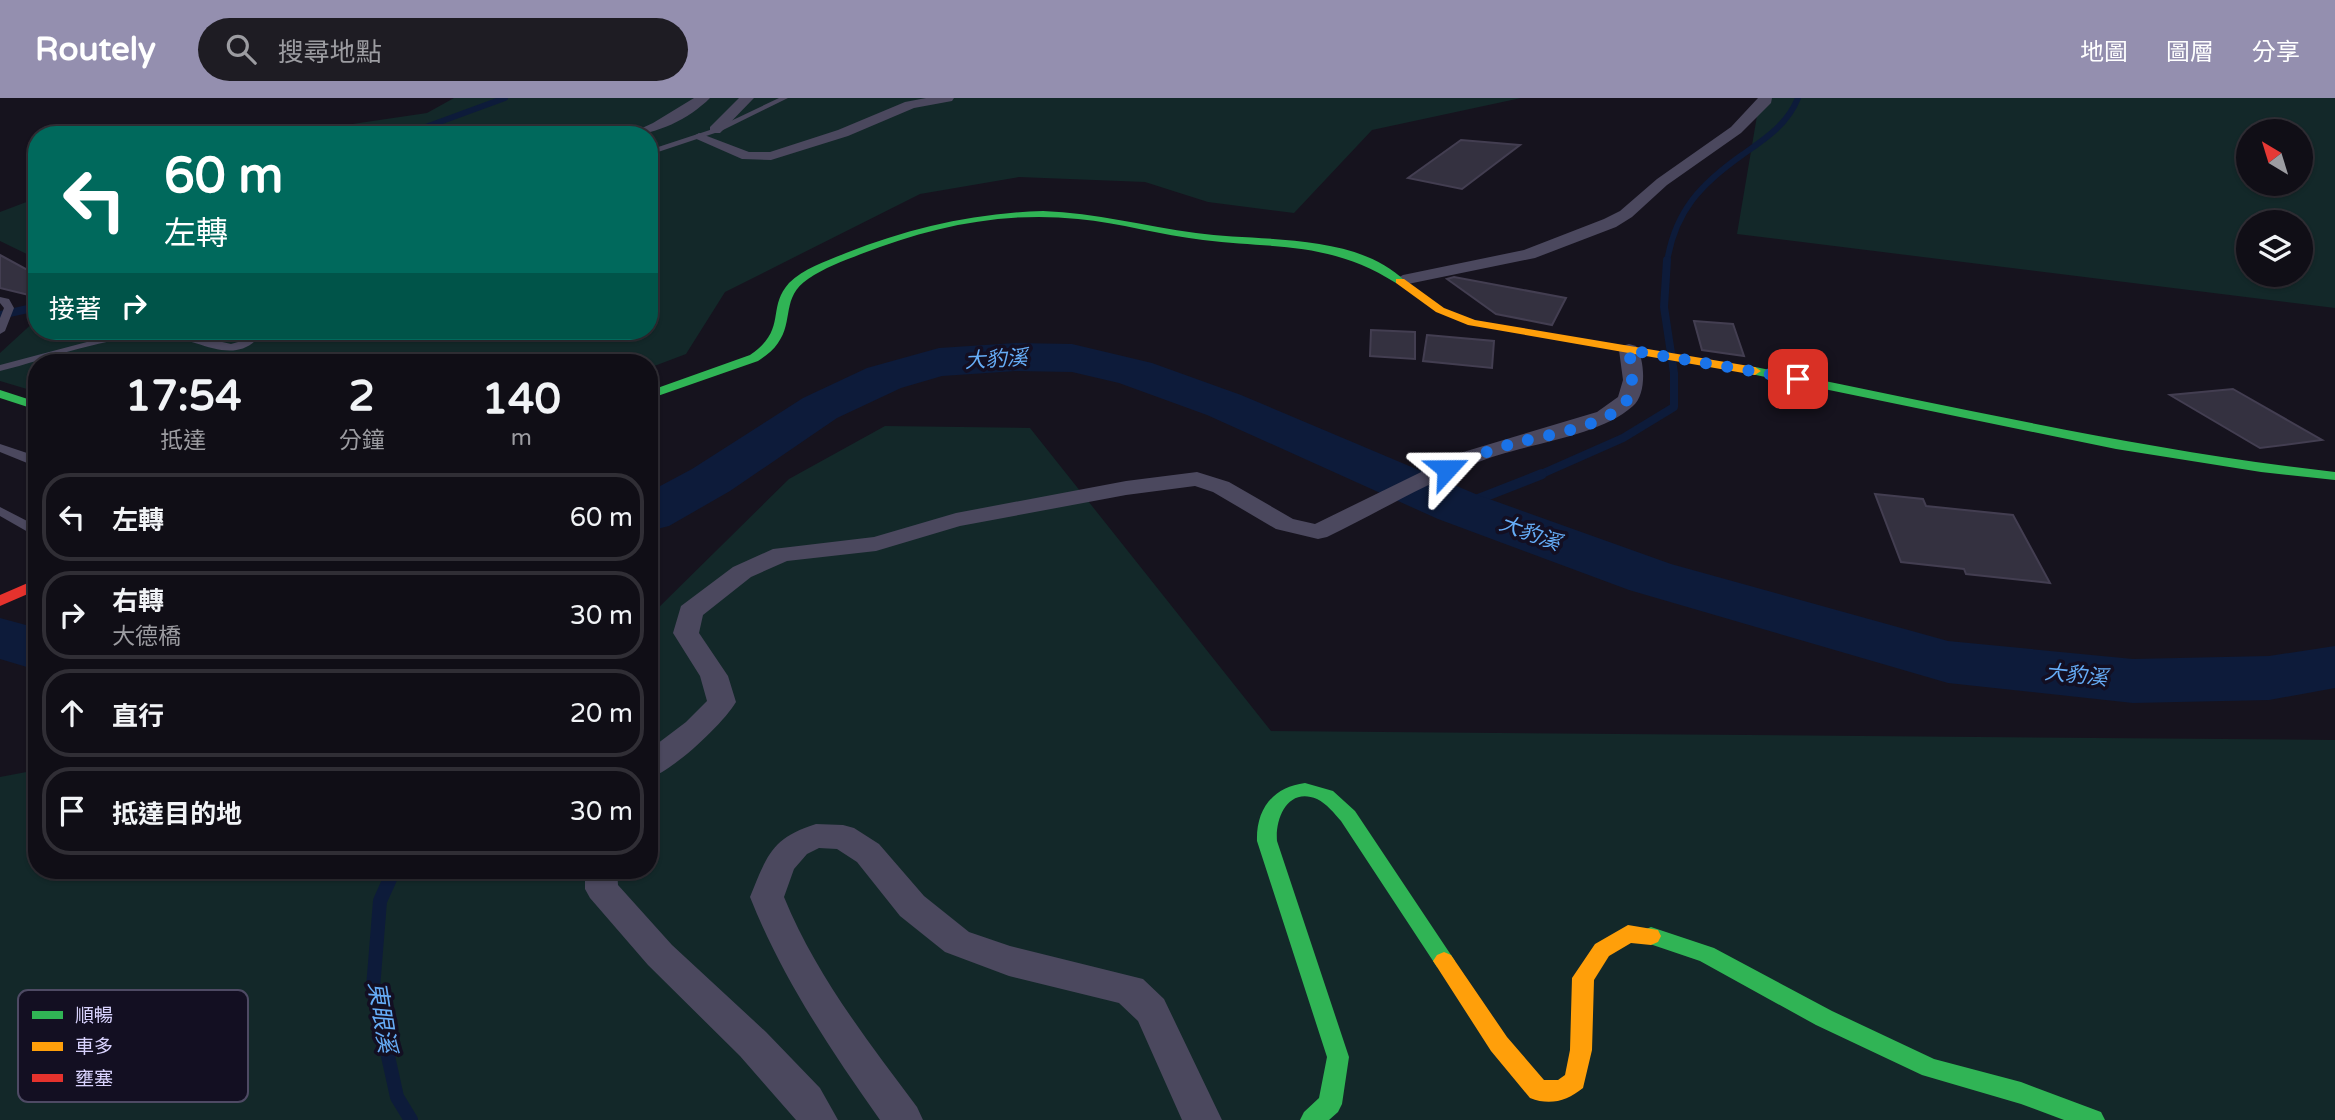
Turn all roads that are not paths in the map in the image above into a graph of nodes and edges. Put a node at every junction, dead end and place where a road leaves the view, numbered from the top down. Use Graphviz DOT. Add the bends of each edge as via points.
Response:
graph roads {
  1 [pos="703,98"];
  2 [pos="747,98"];
  3 [pos="784,98"];
  4 [pos="947,98"];
  5 [pos="1765,98"];
  6 [pos="658,126"];
  7 [pos="715,130"];
  8 [pos="699,137"];
  9 [pos="658,150"];
  10 [pos="1403,280"];
  11 [pos="0,300"];
  12 [pos="1,330"];
  13 [pos="119,340"];
  14 [pos="200,340"];
  15 [pos="250,340"];
  16 [pos="1629,350"];
  17 [pos="59,354"];
  18 [pos="28,361"];
  19 [pos="0,368"];
  20 [pos="658,392"];
  21 [pos="0,394"];
  22 [pos="28,403"];
  23 [pos="0,449"];
  24 [pos="28,457"];
  25 [pos="2335,476"];
  26 [pos="0,511"];
  27 [pos="28,526"];
  28 [pos="28,588"];
  29 [pos="0,601"];
  30 [pos="658,759"];
  31 [pos="601,879"];
  32 [pos="818,1120"];
  33 [pos="903,1120"];
  34 [pos="1202,1120"];
  35 [pos="1312,1120"];
  36 [pos="2093,1120"];
  1 -- 6 [label="street"];
  2 -- 7 [label="street"];
  3 -- 7 [label="lane"];
  4 -- 8 [label="street" via="910,105 771,156 747,156"];
  5 -- 10 [label="street" via="1737,130 1610,223 1529,254"];
  7 -- 8 [label="lane"];
  8 -- 9 [label="lane"];
  10 -- 16 [label="street" via="1432,307 1455,319"];
  10 -- 20 [label="street" via="1378,265 1333,249 1198,237 1115,220 1066,216 954,221 892,238 799,280 786,292 776,336 768,349"];
  11 -- 12 [label="lane" via="9,308"];
  13 -- 17 [label="lane"];
  14 -- 15 [label="lane" via="225,348"];
  16 -- 25 [label="street" via="1798,379 2185,458"];
  16 -- 30 [label="street" via="1633,380 1628,400 1605,417 1468,458 1318,532 1285,524 1221,487 1197,479 956,520 876,544 782,554 742,572 690,612 686,633 714,676 722,702 708,721"];
  18 -- 19 [label="lane"];
  21 -- 22 [label="street"];
  23 -- 24 [label="lane"];
  26 -- 27 [label="lane"];
  28 -- 29 [label="street"];
  31 -- 32 [label="street" via="602,889 660,955 761,1054"];
  33 -- 34 [label="street" via="831,1021 767,897 780,863 796,845 816,836 843,837 869,853 912,906 957,942 1009,961 1130,990 1151,1010"];
  35 -- 36 [label="street" via="1330,1104 1338,1057 1266,830 1272,806 1284,794 1307,789 1329,798 1348,816 1499,1044 1538,1091 1562,1091 1575,1081 1581,1050 1583,978 1602,950 1628,934 1660,937 1707,954 1930,1069 2021,1093"];
}
